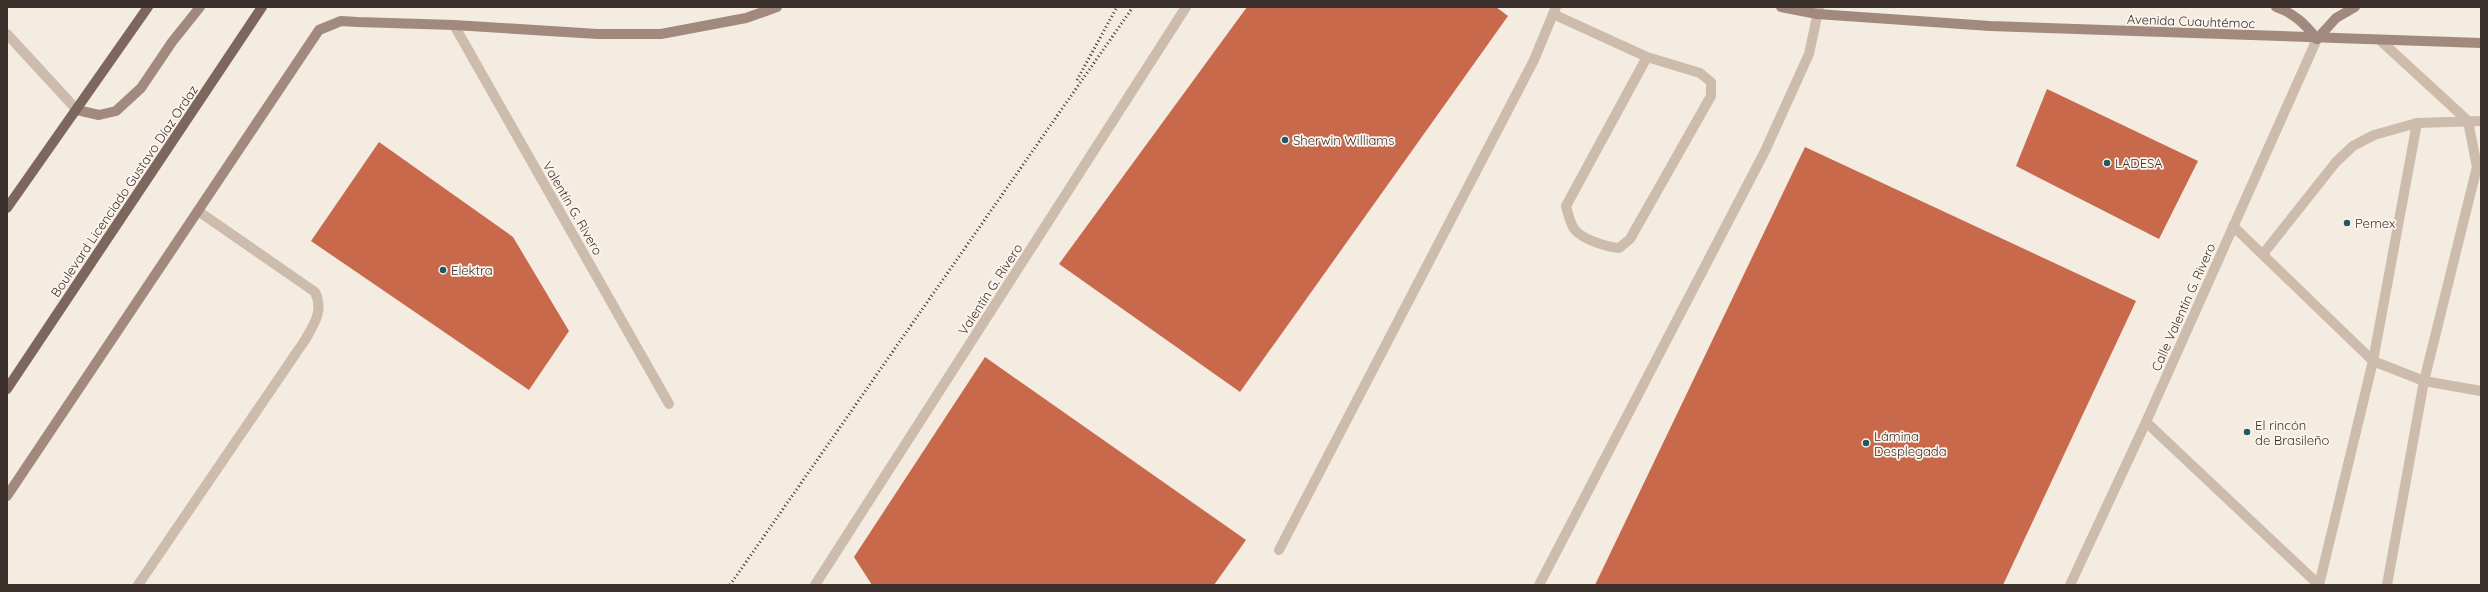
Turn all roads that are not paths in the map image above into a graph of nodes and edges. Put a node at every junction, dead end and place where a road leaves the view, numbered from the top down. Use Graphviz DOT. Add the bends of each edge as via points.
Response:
graph roads {
  1 [pos="148,7"];
  2 [pos="200,7"];
  3 [pos="262,7"];
  4 [pos="776,7"];
  5 [pos="1186,7"];
  6 [pos="1781,7"];
  7 [pos="2276,7"];
  8 [pos="2355,7"];
  9 [pos="1555,10"];
  10 [pos="1818,11"];
  11 [pos="454,25"];
  12 [pos="7,34"];
  13 [pos="2317,39"];
  14 [pos="2381,41"];
  15 [pos="2481,43"];
  16 [pos="1647,57"];
  17 [pos="77,110"];
  18 [pos="2468,121"];
  19 [pos="2481,121"];
  20 [pos="2417,123"];
  21 [pos="2479,169"];
  22 [pos="7,208"];
  23 [pos="198,211"];
  24 [pos="2233,226"];
  25 [pos="2263,254"];
  26 [pos="2373,362"];
  27 [pos="2424,381"];
  28 [pos="7,388"];
  29 [pos="2481,391"];
  30 [pos="669,404"];
  31 [pos="2146,422"];
  32 [pos="7,496"];
  33 [pos="1279,550"];
  34 [pos="817,584"];
  35 [pos="138,585"];
  36 [pos="1538,585"];
  37 [pos="2070,585"];
  38 [pos="2319,585"];
  39 [pos="2386,585"];
  1 -- 17 [label="main road"];
  2 -- 17 [label="main road" via="172,42 141,88 116,111 100,116"];
  3 -- 28 [label="main road, Boulevard Licenciado Gustavo Díaz Ordaz"];
  4 -- 11 [label="main road" via="746,18 661,34 598,34"];
  5 -- 34 [label="street, Valentín G. Rivero"];
  6 -- 10 [label="main road, Avenida Cuauhtémoc"];
  7 -- 13 [label="main road" via="2288,11 2302,21"];
  8 -- 13 [label="main road" via="2336,18"];
  9 -- 16 [label="street"];
  9 -- 33 [label="street" via="1534,60"];
  10 -- 13 [label="main road, Avenida Cuauhtémoc" via="1998,26"];
  10 -- 36 [label="street" via="1809,54 1765,151"];
  11 -- 23 [label="main road" via="341,21 319,30"];
  11 -- 30 [label="street, Valentín G. Rivero"];
  12 -- 17 [label="street"];
  13 -- 14 [label="main road, Avenida Cuauhtémoc"];
  13 -- 24 [label="street, Calle Valentín G. Rivero"];
  14 -- 15 [label="main road, Avenida Cuauhtémoc"];
  14 -- 18 [label="street"];
  16 -- 16 [label="street" via="1700,73 1711,82 1711,96 1630,239 1619,248 1605,247 1575,230 1566,206"];
  17 -- 22 [label="main road"];
  18 -- 19 [label="street"];
  18 -- 20 [label="street"];
  18 -- 21 [label="street"];
  20 -- 25 [label="street" via="2374,135 2353,146 2336,162"];
  20 -- 26 [label="street"];
  21 -- 27 [label="street"];
  23 -- 32 [label="main road"];
  23 -- 35 [label="street" via="315,292 320,302 318,318"];
  24 -- 25 [label="street"];
  24 -- 31 [label="street, Calle Valentín G. Rivero"];
  25 -- 26 [label="street"];
  26 -- 27 [label="street"];
  26 -- 38 [label="street"];
  27 -- 29 [label="street"];
  27 -- 39 [label="street"];
  31 -- 37 [label="street, Calle Valentín G. Rivero"];
  31 -- 38 [label="street"];
}
